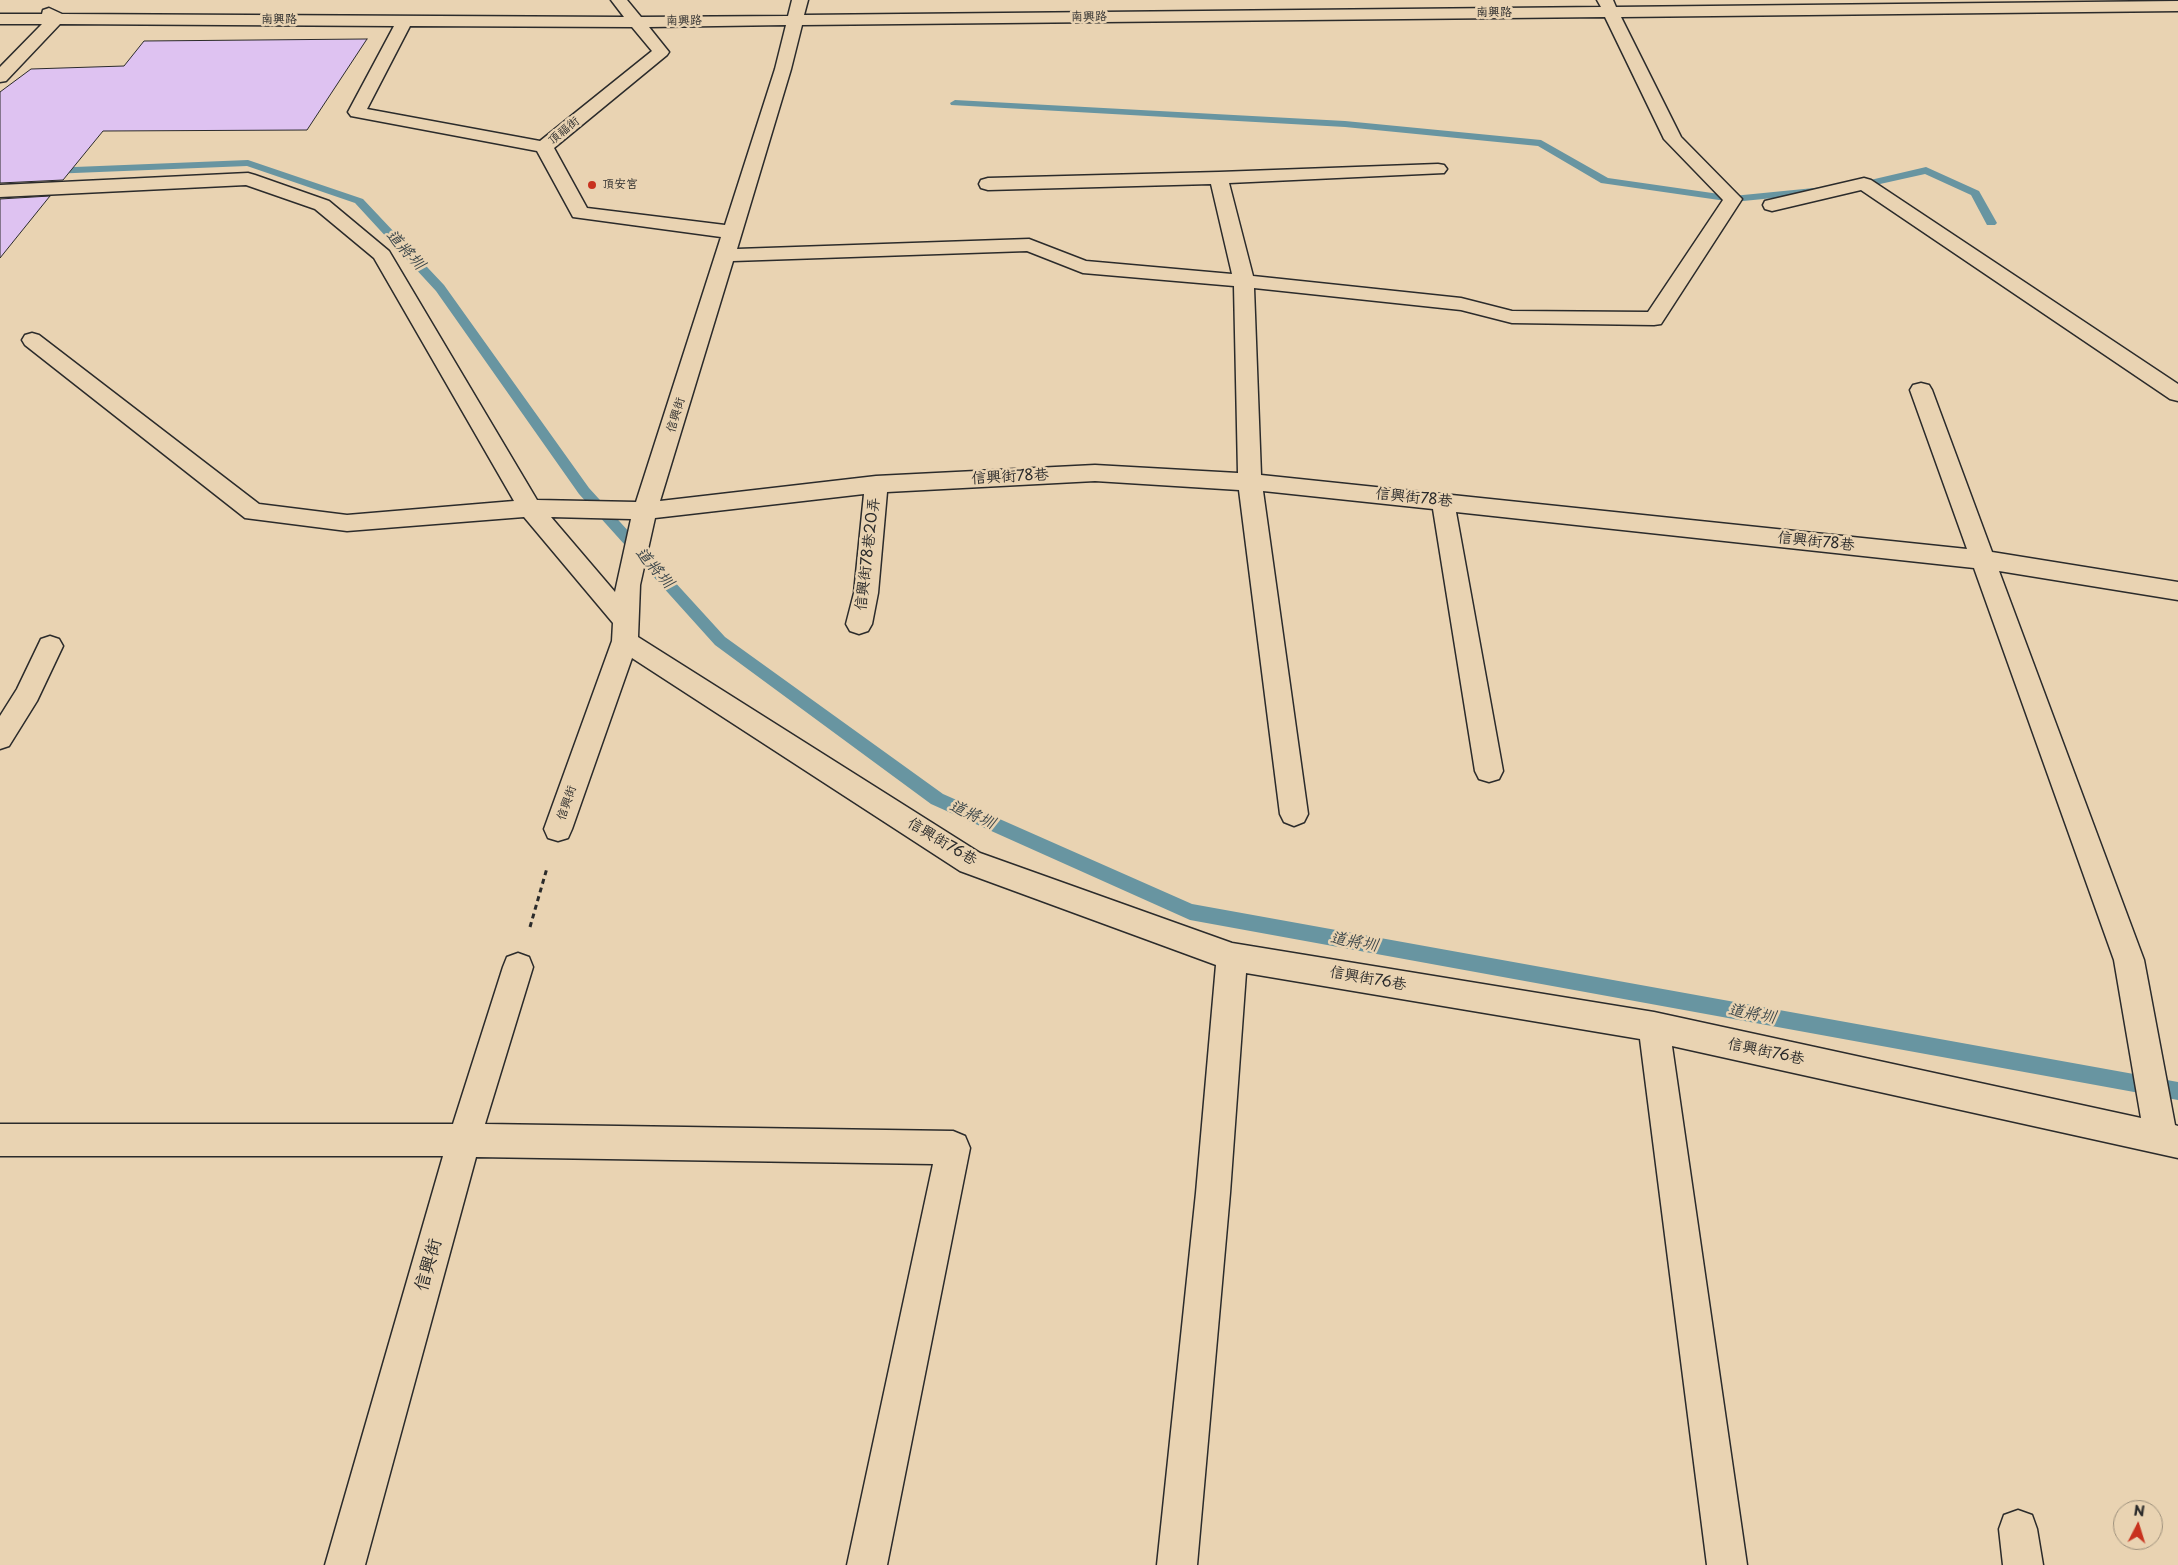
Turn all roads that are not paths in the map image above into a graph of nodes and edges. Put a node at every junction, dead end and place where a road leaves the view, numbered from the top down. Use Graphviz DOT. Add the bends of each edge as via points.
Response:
graph roads {
  1 [pos="619,0"];
  2 [pos="800,0"];
  3 [pos="34,5"];
  4 [pos="79,5"];
  5 [pos="1609,6"];
  6 [pos="2178,6"];
  7 [pos="1440,7"];
  8 [pos="57,18"];
  9 [pos="0,19"];
  10 [pos="405,20"];
  11 [pos="795,20"];
  12 [pos="637,22"];
  13 [pos="0,77"];
  14 [pos="544,147"];
  15 [pos="1438,169"];
  16 [pos="1220,178"];
  17 [pos="988,184"];
  18 [pos="0,191"];
  19 [pos="1772,205"];
  20 [pos="730,232"];
  21 [pos="725,255"];
  22 [pos="1244,281"];
  23 [pos="32,340"];
  24 [pos="1921,390"];
  25 [pos="2178,394"];
  26 [pos="1250,482"];
  27 [pos="876,484"];
  28 [pos="1443,502"];
  29 [pos="530,508"];
  30 [pos="643,521"];
  31 [pos="1984,560"];
  32 [pos="2178,591"];
  33 [pos="859,624"];
  34 [pos="625,630"];
  35 [pos="50,646"];
  36 [pos="0,738"];
  37 [pos="1489,771"];
  38 [pos="1294,814"];
  39 [pos="558,829"];
  40 [pos="1232,957"];
  41 [pos="518,967"];
  42 [pos="1654,1027"];
  43 [pos="0,1140"];
  44 [pos="464,1140"];
  45 [pos="2170,1140"];
  46 [pos="345,1565"];
  47 [pos="867,1565"];
  48 [pos="1178,1565"];
  49 [pos="1727,1565"];
  1 -- 12 [label="street, 頂福街"];
  2 -- 11 [label="street, 信興街"];
  3 -- 8 [label="street"];
  4 -- 8 [label="street"];
  5 -- 6 [label="street, 南興路"];
  5 -- 7 [label="street, 南興路"];
  5 -- 22 [label="street" via="1673,139 1733,199 1654,319 1512,317 1462,304"];
  7 -- 11 [label="street, 南興路"];
  8 -- 9 [label="street, 南興路"];
  8 -- 10 [label="street, 南興路"];
  8 -- 13 [label="street"];
  10 -- 12 [label="street, 南興路"];
  10 -- 14 [label="street" via="358,112"];
  11 -- 12 [label="street, 南興路"];
  11 -- 20 [label="street, 信興街" via="783,69"];
  12 -- 14 [label="street, 頂福街" via="661,52"];
  14 -- 20 [label="street, 頂福街" via="580,213"];
  15 -- 16 [label="street"];
  16 -- 17 [label="street"];
  16 -- 22 [label="street"];
  18 -- 29 [label="street, 信興街76巷" via="248,179 322,205 382,255"];
  19 -- 25 [label="street" via="1864,184"];
  20 -- 21 [label="street, 信興街"];
  21 -- 22 [label="street" via="1029,245 1084,267"];
  21 -- 30 [label="street, 信興街"];
  22 -- 26 [label="street"];
  23 -- 29 [label="street, 信興街78巷" via="253,512 347,523"];
  24 -- 31 [label="street"];
  26 -- 27 [label="street, 信興街78巷" via="1095,473"];
  26 -- 28 [label="street, 信興街78巷"];
  26 -- 38 [label="street"];
  27 -- 30 [label="street, 信興街78巷"];
  27 -- 33 [label="street, 信興街78巷20弄" via="866,593"];
  28 -- 31 [label="street, 信興街78巷"];
  28 -- 37 [label="street"];
  29 -- 30 [label="street, 信興街78巷" via="622,510"];
  29 -- 34 [label="street, 信興街76巷"];
  30 -- 34 [label="street, 信興街" via="628,585"];
  31 -- 32 [label="street, 信興街78巷"];
  31 -- 45 [label="street" via="2130,960"];
  34 -- 39 [label="street, 信興街"];
  34 -- 40 [label="street, 信興街76巷" via="970,862"];
  35 -- 36 [label="street" via="28,694"];
  40 -- 42 [label="street, 信興街76巷"];
  40 -- 48 [label="street"];
  41 -- 44 [label="street, 信興街"];
  42 -- 45 [label="street, 信興街76巷"];
  42 -- 49 [label="street"];
  43 -- 44 [label="street"];
  44 -- 46 [label="street, 信興街"];
  44 -- 47 [label="street" via="953,1148"];
}
